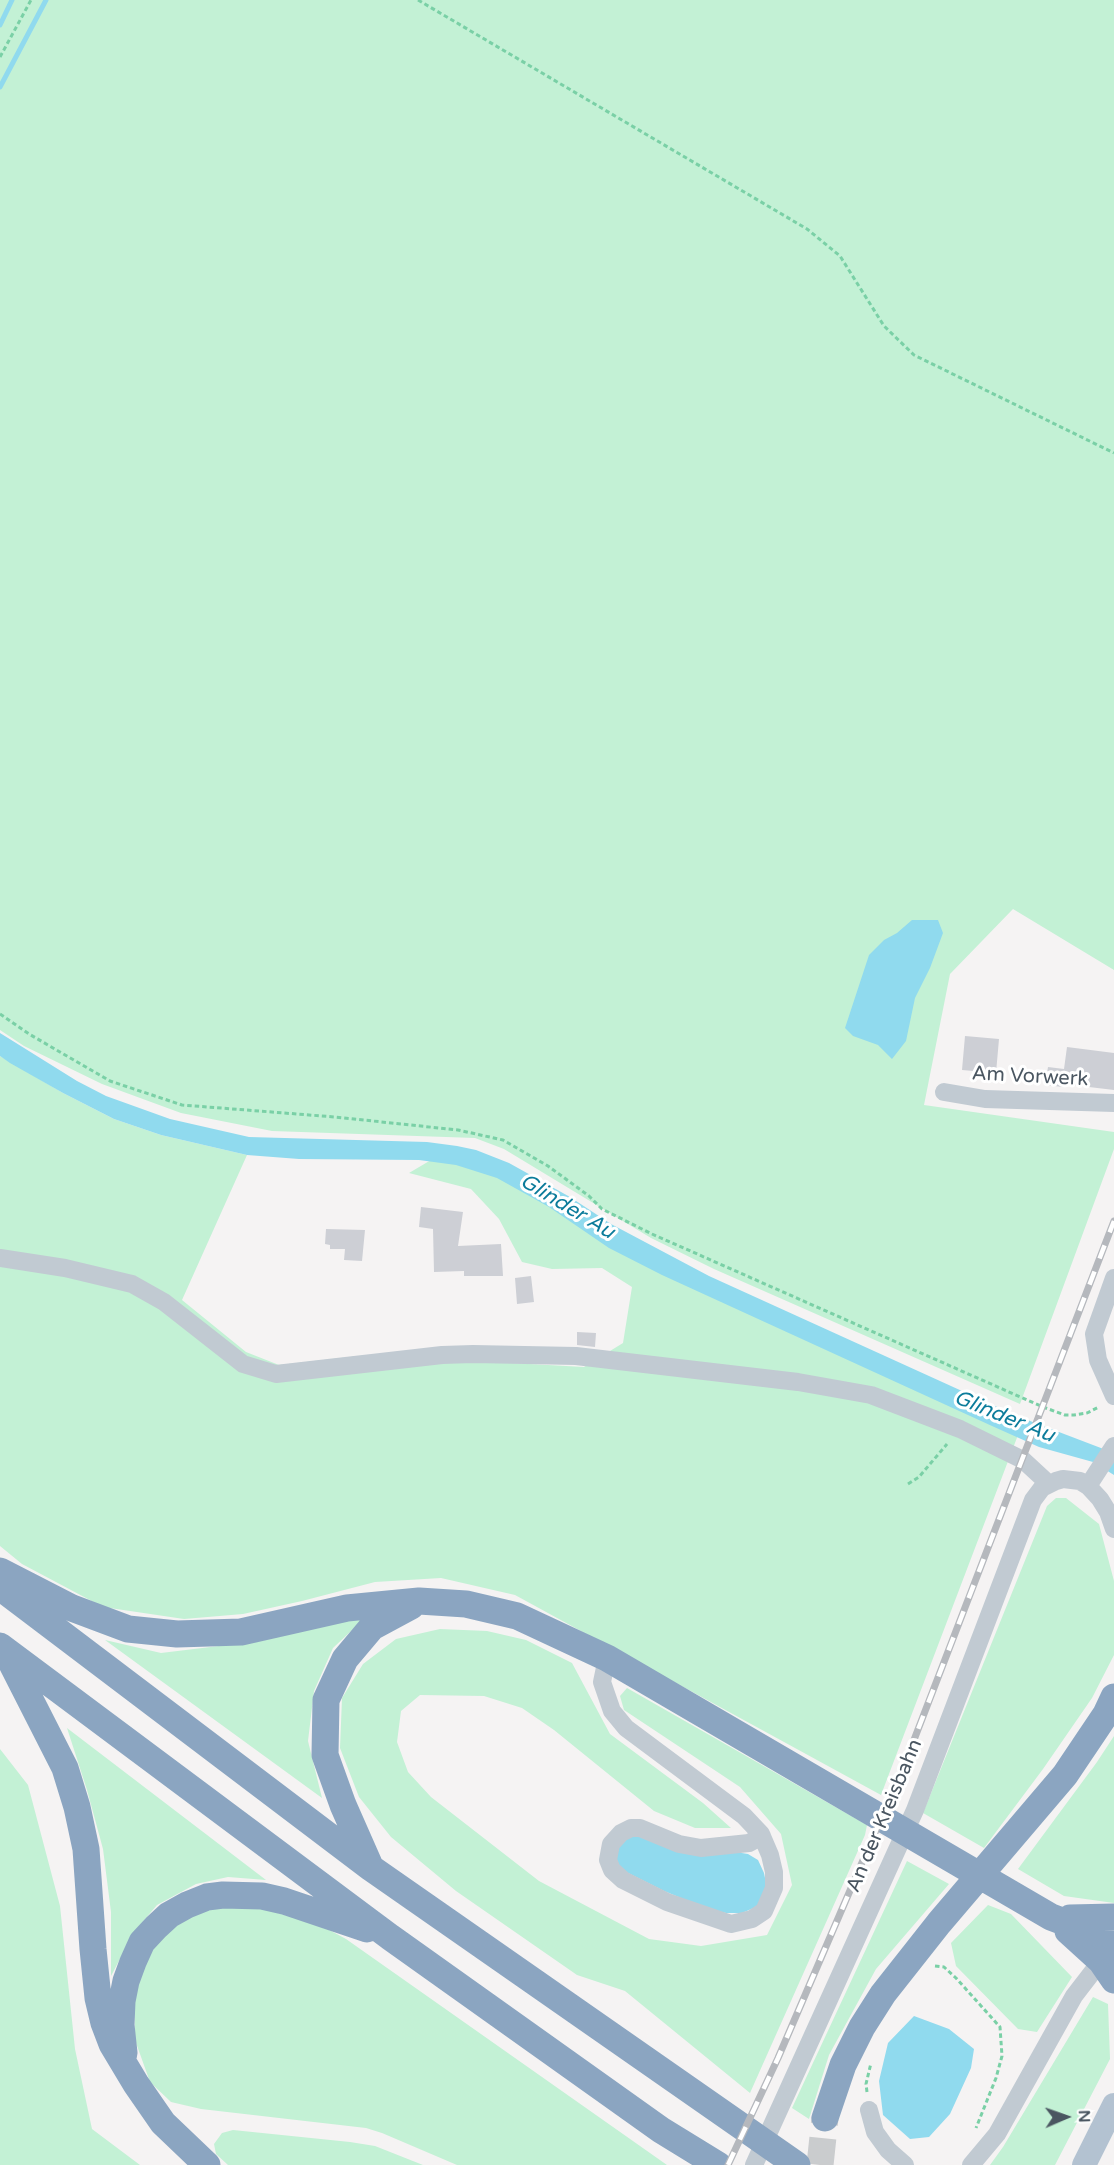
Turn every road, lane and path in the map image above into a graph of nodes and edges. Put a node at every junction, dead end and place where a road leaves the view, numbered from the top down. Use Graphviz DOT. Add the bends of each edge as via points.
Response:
graph roads {
  1 [pos="31,0"];
  2 [pos="418,0"];
  3 [pos="0,57"];
  4 [pos="1114,453"];
  5 [pos="0,1014"];
  6 [pos="944,1092"];
  7 [pos="1114,1103"];
  8 [pos="0,1258"];
  9 [pos="1114,1278"];
  10 [pos="1109,1400"];
  11 [pos="960,1429"];
  12 [pos="1113,1448"];
  13 [pos="908,1484"];
  14 [pos="1049,1484"];
  15 [pos="1088,1486"];
  16 [pos="1114,1529"];
  17 [pos="0,1570"];
  18 [pos="0,1587"];
  19 [pos="420,1601"];
  20 [pos="2,1648"];
  21 [pos="607,1658"];
  22 [pos="1114,1697"];
  23 [pos="762,1836"];
  24 [pos="371,1868"];
  25 [pos="1051,1917"];
  26 [pos="1114,1917"];
  27 [pos="390,1937"];
  28 [pos="1110,1962"];
  29 [pos="929,1974"];
  30 [pos="872,2058"];
  31 [pos="126,2066"];
  32 [pos="1114,2105"];
  33 [pos="869,2110"];
  34 [pos="825,2118"];
  35 [pos="973,2135"];
  36 [pos="776,2160"];
  37 [pos="717,2164"];
  38 [pos="207,2165"];
  39 [pos="904,2165"];
  40 [pos="972,2165"];
  41 [pos="1084,2165"];
  1 -- 3 [label="path"];
  2 -- 4 [label="path" via="807,229 840,256 884,326 914,355"];
  5 -- 10 [label="path" via="110,1081 182,1105 459,1130 503,1140 548,1166 602,1209 652,1234 1043,1407 1074,1415 1087,1413"];
  6 -- 7 [label="street, Am Vorwerk" via="985,1099"];
  8 -- 11 [label="street" via="132,1284 164,1302 243,1364 276,1374 442,1355 576,1356 798,1382 871,1395"];
  9 -- 10 [label="street" via="1094,1344"];
  11 -- 13 [label="path" via="919,1477"];
  11 -- 14 [label="street" via="1023,1460"];
  12 -- 15 [label="street"];
  14 -- 15 [label="street" via="1063,1479"];
  14 -- 36 [label="street, An der Kreisbahn" via="1033,1500"];
  15 -- 16 [label="street" via="1104,1506"];
  17 -- 19 [label="highway" via="72,1608 128,1629 177,1635 241,1632 347,1608"];
  18 -- 24 [label="highway"];
  19 -- 21 [label="highway" via="466,1604 517,1616"];
  19 -- 24 [label="highway" via="372,1627 345,1659 326,1700 326,1755"];
  20 -- 27 [label="highway"];
  20 -- 31 [label="highway" via="65,1768 77,1807 86,1849 98,1998 112,2043"];
  21 -- 23 [label="street" via="602,1682 612,1711 626,1728 744,1816"];
  21 -- 25 [label="highway"];
  22 -- 34 [label="highway" via="1065,1775 883,1994 843,2065"];
  23 -- 23 [label="street" via="774,1872 773,1893 764,1911 752,1919 731,1924 667,1902 632,1884 612,1870 608,1860 612,1844 631,1828 701,1848 749,1842"];
  24 -- 36 [label="highway" via="735,2123"];
  25 -- 26 [label="highway"];
  25 -- 28 [label="highway"];
  27 -- 31 [label="highway" via="262,1896 207,1897 187,1905 169,1915 142,1942 126,1981 121,2025"];
  27 -- 37 [label="highway" via="661,2130"];
  28 -- 40 [label="street" via="1074,1996 997,2134"];
  29 -- 35 [label="path" via="936,1965 944,1967 1000,2027 1002,2056"];
  30 -- 33 [label="path" via="866,2084"];
  31 -- 38 [label="highway" via="163,2122"];
  32 -- 41 [label="main road"];
  33 -- 39 [label="street" via="875,2132"];
}
